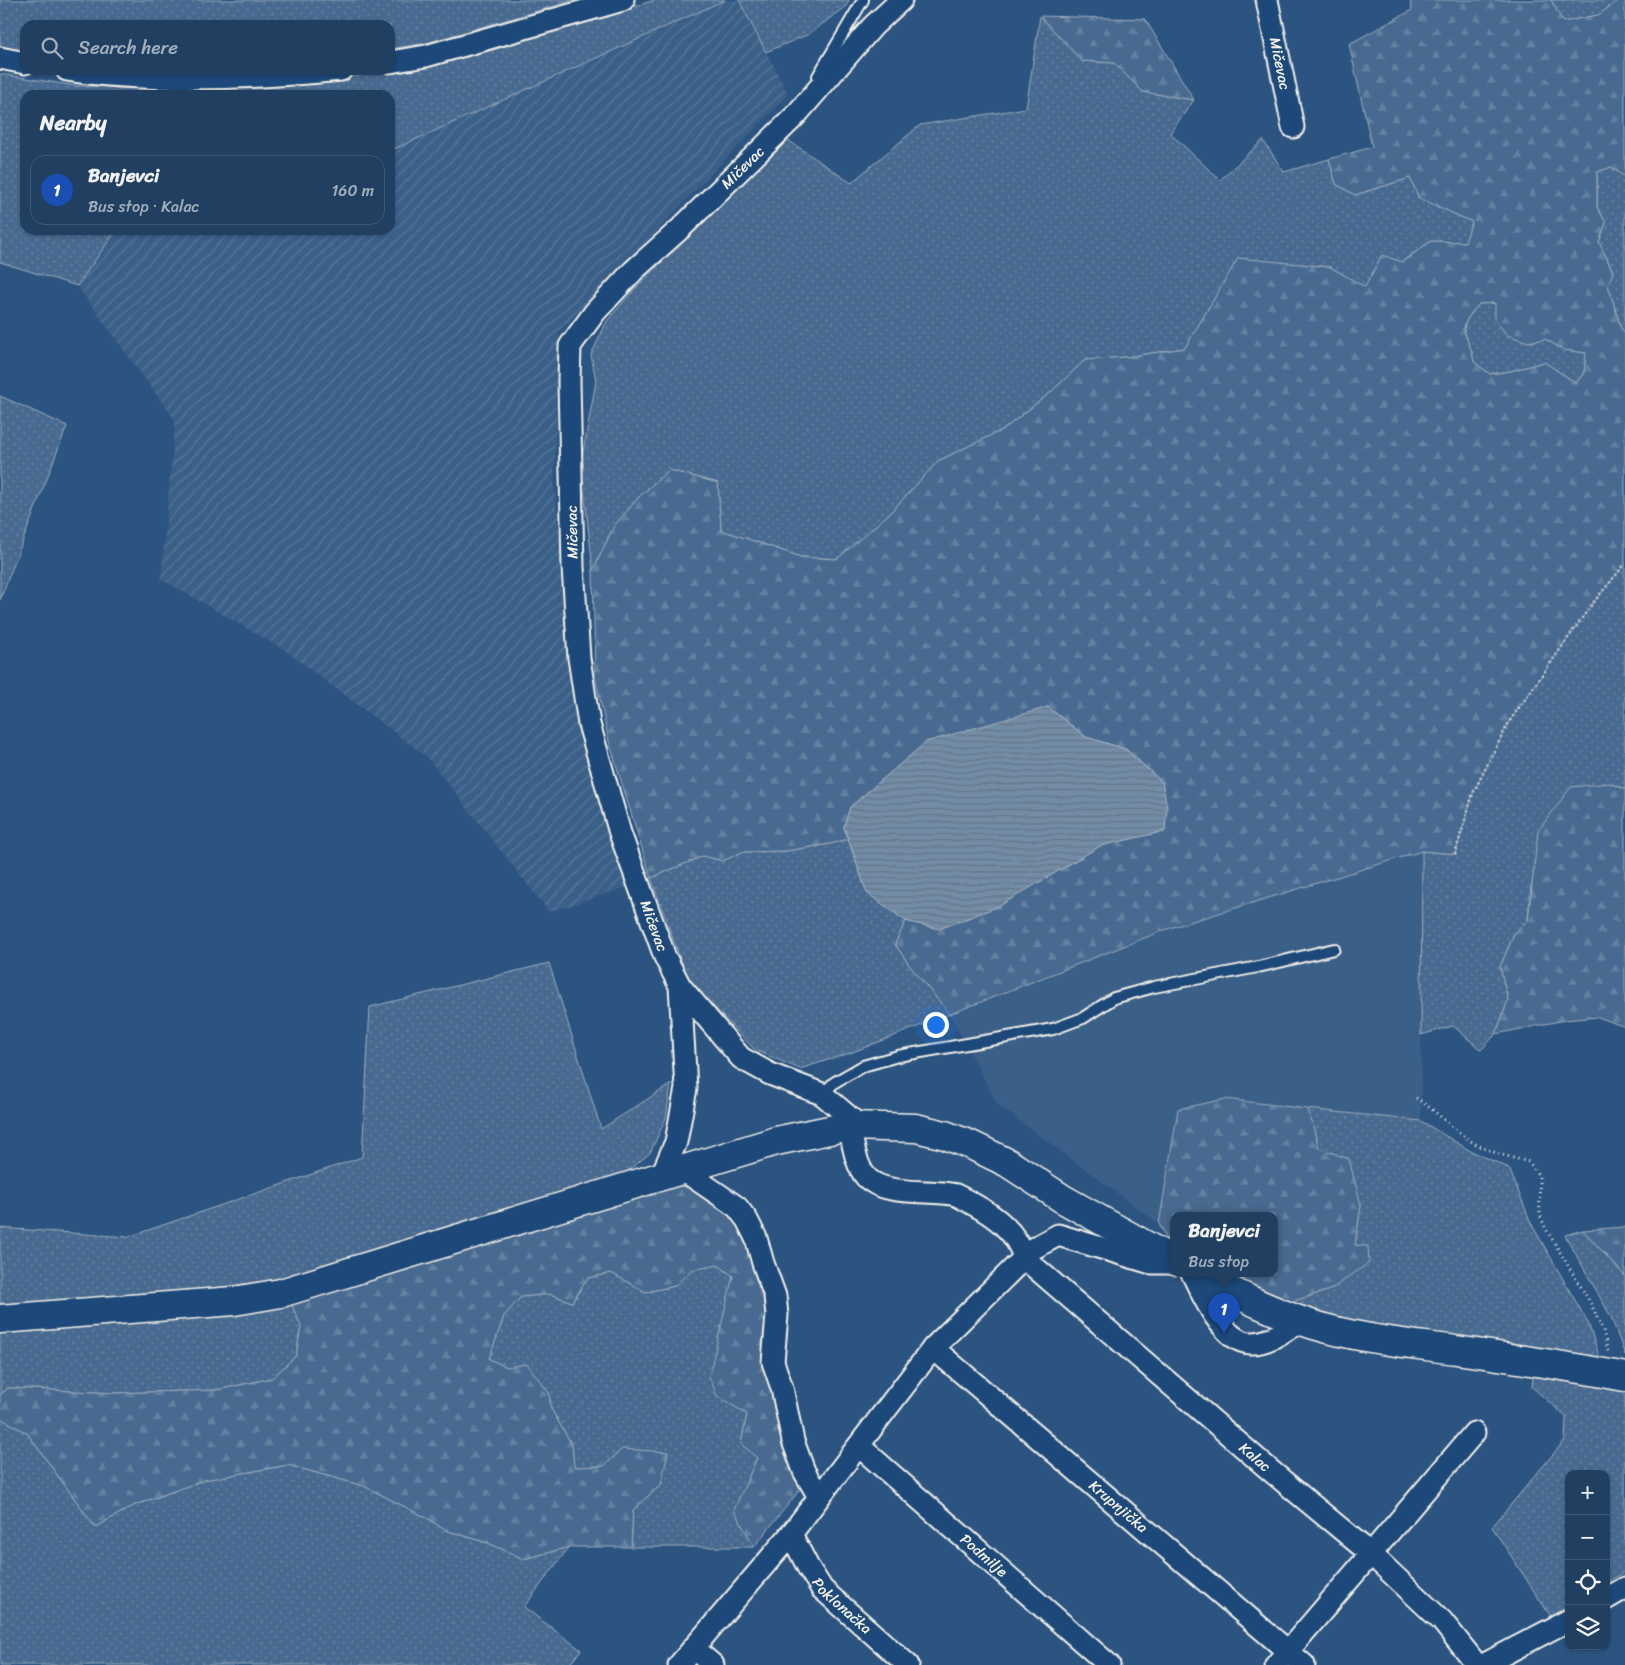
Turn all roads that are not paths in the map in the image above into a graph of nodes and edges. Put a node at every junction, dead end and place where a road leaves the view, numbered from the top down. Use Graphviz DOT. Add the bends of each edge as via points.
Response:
graph roads {
  1 [pos="623,0"];
  2 [pos="863,0"];
  3 [pos="901,0"];
  4 [pos="1267,0"];
  5 [pos="0,58"];
  6 [pos="395,61"];
  7 [pos="20,62"];
  8 [pos="96,75"];
  9 [pos="285,75"];
  10 [pos="795,116"];
  11 [pos="1293,127"];
  12 [pos="1334,949"];
  13 [pos="680,986"];
  14 [pos="822,1094"];
  15 [pos="855,1126"];
  16 [pos="672,1173"];
  17 [pos="1024,1256"];
  18 [pos="1170,1260"];
  19 [pos="1170,1262"];
  20 [pos="1196,1277"];
  21 [pos="1202,1277"];
  22 [pos="0,1319"];
  23 [pos="1300,1321"];
  24 [pos="933,1348"];
  25 [pos="1623,1377"];
  26 [pos="1474,1433"];
  27 [pos="859,1446"];
  28 [pos="819,1497"];
  29 [pos="791,1534"];
  30 [pos="1370,1553"];
  31 [pos="1625,1588"];
  32 [pos="1610,1597"];
  33 [pos="1565,1622"];
  34 [pos="693,1648"];
  35 [pos="1289,1661"];
  36 [pos="679,1665"];
  37 [pos="713,1665"];
  38 [pos="908,1665"];
  39 [pos="1109,1665"];
  40 [pos="1477,1665"];
  41 [pos="1483,1665"];
  1 -- 6 [label="street" via="426,56"];
  2 -- 10 [label="lane"];
  3 -- 10 [label="street, Mičevac" via="873,26"];
  4 -- 11 [label="street, Mičevac"];
  5 -- 7 [label="street"];
  8 -- 9 [label="street" via="149,78"];
  10 -- 13 [label="street, Mičevac" via="633,271 595,312 570,346 573,567 579,658 589,724 620,833 665,957"];
  12 -- 14 [label="lane" via="1114,998 1083,1018 1053,1029 889,1058 863,1066 835,1082"];
  13 -- 14 [label="street" via="741,1058 770,1074"];
  13 -- 16 [label="street, Mičevac" via="686,1088"];
  14 -- 15 [label="street"];
  15 -- 16 [label="main road" via="776,1141"];
  15 -- 17 [label="street, Kalac" via="859,1165 867,1178 889,1189 957,1196 1007,1228 1018,1241"];
  15 -- 18 [label="main road" via="916,1128 971,1144 1008,1162 1063,1199"];
  16 -- 22 [label="main road" via="281,1293 234,1301"];
  16 -- 28 [label="street" via="736,1206 756,1238 775,1296 777,1316 773,1362 793,1441 804,1471"];
  17 -- 19 [label="street" via="1058,1235 1151,1263"];
  17 -- 24 [label="street"];
  17 -- 30 [label="street, Kalac"];
  20 -- 23 [label="street" via="1210,1310 1238,1339 1250,1343 1266,1340"];
  21 -- 23 [label="main road"];
  23 -- 25 [label="main road" via="1371,1338 1545,1362"];
  24 -- 27 [label="street"];
  24 -- 35 [label="street, Krupnjička"];
  26 -- 30 [label="street"];
  27 -- 28 [label="street"];
  27 -- 39 [label="street, Podmilje"];
  28 -- 29 [label="street"];
  29 -- 34 [label="street"];
  29 -- 38 [label="street, Poklonačka" via="822,1589"];
  30 -- 35 [label="street"];
  30 -- 40 [label="street, Kalac" via="1442,1621"];
  31 -- 32 [label="street"];
  33 -- 41 [label="street"];
  34 -- 36 [label="street"];
  34 -- 37 [label="street"];
}
